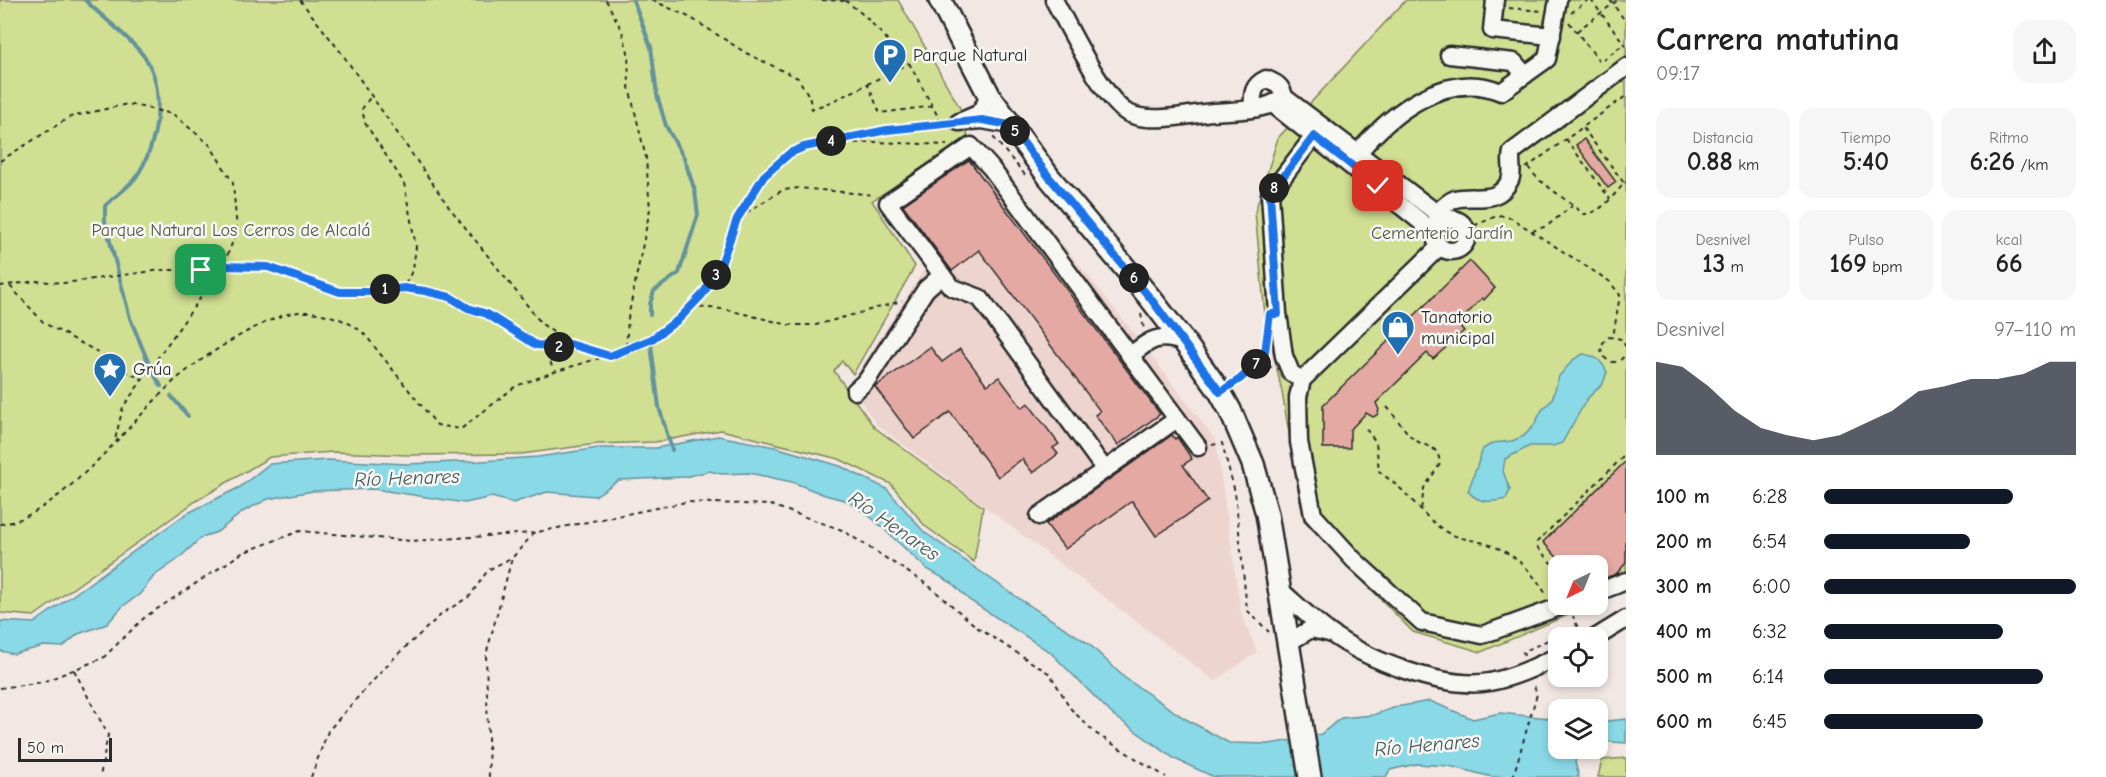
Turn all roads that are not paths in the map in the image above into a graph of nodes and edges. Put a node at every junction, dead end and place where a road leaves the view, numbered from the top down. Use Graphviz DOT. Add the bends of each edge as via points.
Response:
graph roads {
  1 [pos="940,0"];
  2 [pos="949,0"];
  3 [pos="1054,0"];
  4 [pos="1494,3"];
  5 [pos="1557,7"];
  6 [pos="1552,36"];
  7 [pos="1449,55"];
  8 [pos="970,59"];
  9 [pos="1626,67"];
  10 [pos="1525,75"];
  11 [pos="990,97"];
  12 [pos="1279,101"];
  13 [pos="1254,108"];
  14 [pos="1010,125"];
  15 [pos="1314,136"];
  16 [pos="1350,152"];
  17 [pos="1441,217"];
  18 [pos="1437,240"];
  19 [pos="942,275"];
  20 [pos="1145,305"];
  21 [pos="1185,343"];
  22 [pos="1140,346"];
  23 [pos="1302,380"];
  24 [pos="855,391"];
  25 [pos="1177,419"];
  26 [pos="1198,447"];
  27 [pos="1105,470"];
  28 [pos="1039,516"];
  29 [pos="1626,581"];
  30 [pos="1608,588"];
  31 [pos="1280,590"];
  32 [pos="1548,611"];
  33 [pos="1626,619"];
  34 [pos="1608,630"];
  35 [pos="1331,633"];
  36 [pos="1284,643"];
  37 [pos="1548,661"];
  38 [pos="1310,777"];
  1 -- 8 [label="main road"];
  2 -- 8 [label="main road"];
  3 -- 13 [label="street" via="1111,99 1129,114 1152,118"];
  4 -- 6 [label="street" via="1492,30"];
  5 -- 6 [label="street"];
  6 -- 10 [label="street" via="1547,59"];
  7 -- 10 [label="street" via="1514,62"];
  8 -- 11 [label="main road"];
  9 -- 17 [label="street" via="1512,152 1509,183 1495,195 1456,199 1446,204"];
  10 -- 16 [label="street" via="1501,92 1468,86 1434,92"];
  11 -- 14 [label="main road"];
  11 -- 14 [label="street" via="978,114 951,123 982,120"];
  12 -- 13 [label="street"];
  12 -- 13 [label="street" via="1282,89 1266,79 1255,88"];
  12 -- 15 [label="street"];
  12 -- 16 [label="street"];
  14 -- 20 [label="main road"];
  15 -- 16 [label="street"];
  15 -- 23 [label="street" via="1270,194 1284,356 1291,373"];
  16 -- 17 [label="street"];
  16 -- 18 [label="street"];
  17 -- 18 [label="street"];
  17 -- 18 [label="street" via="1458,221 1466,229 1466,242 1457,251 1444,250"];
  18 -- 23 [label="street"];
  19 -- 22 [label="street" via="888,203 971,146"];
  19 -- 24 [label="street" via="926,289 867,380"];
  19 -- 27 [label="street" via="951,287 980,298"];
  20 -- 21 [label="main road"];
  20 -- 22 [label="street" via="1155,311 1155,324"];
  21 -- 22 [label="street" via="1162,337"];
  21 -- 31 [label="main road" via="1220,392 1253,464 1268,514"];
  22 -- 25 [label="street"];
  23 -- 32 [label="street" via="1298,397 1299,441 1313,515 1379,584 1422,622 1482,634"];
  25 -- 26 [label="street"];
  25 -- 27 [label="street"];
  27 -- 28 [label="street"];
  29 -- 30 [label="street"];
  31 -- 35 [label="street"];
  31 -- 36 [label="main road"];
  33 -- 34 [label="street"];
  35 -- 36 [label="street" via="1311,629"];
  35 -- 37 [label="street" via="1397,667 1441,680 1487,682 1508,678"];
  36 -- 38 [label="main road"];
}
